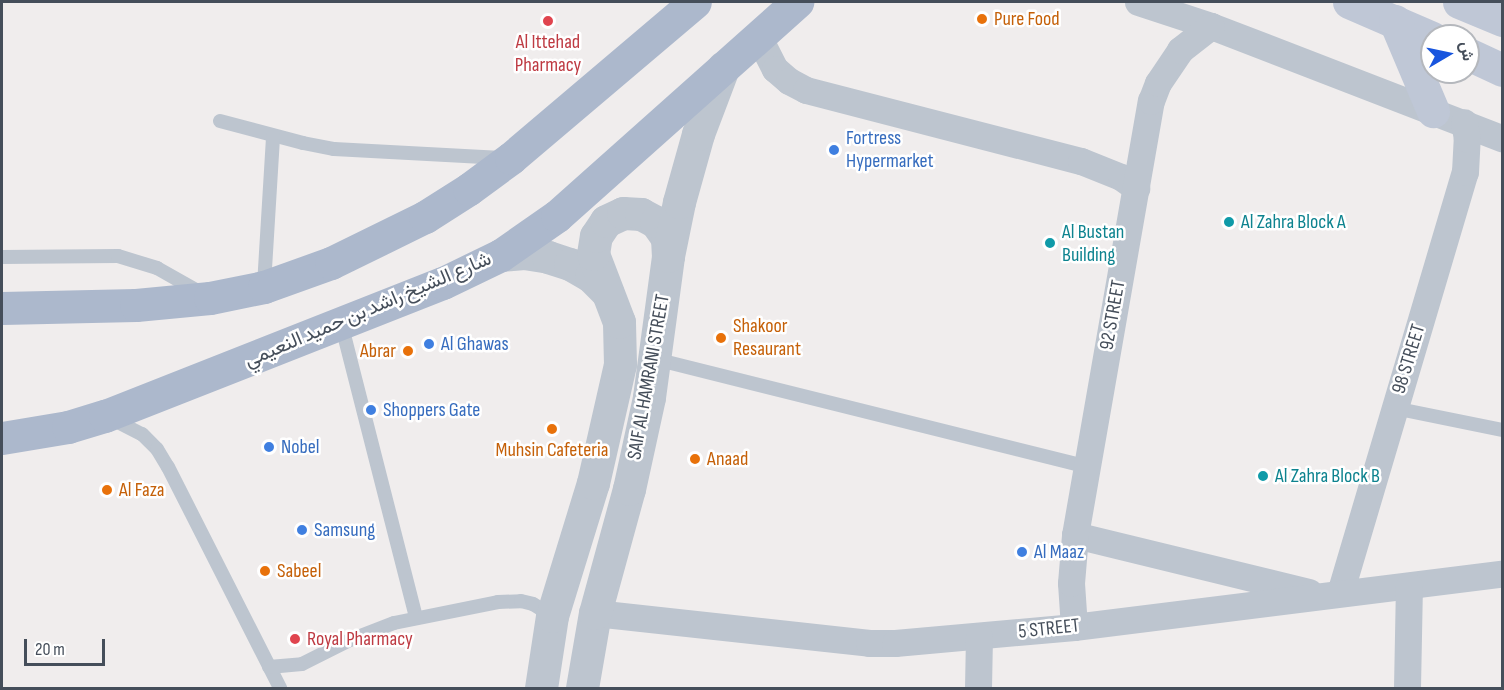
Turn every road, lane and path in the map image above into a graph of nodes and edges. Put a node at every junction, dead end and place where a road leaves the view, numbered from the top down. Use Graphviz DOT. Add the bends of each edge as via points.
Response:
graph roads {
  1 [pos="695,2"];
  2 [pos="797,2"];
  3 [pos="1138,2"];
  4 [pos="1349,2"];
  5 [pos="1459,2"];
  6 [pos="1503,20"];
  7 [pos="1395,21"];
  8 [pos="1211,26"];
  9 [pos="1420,32"];
  10 [pos="758,36"];
  11 [pos="1480,59"];
  12 [pos="723,68"];
  13 [pos="1503,70"];
  14 [pos="1434,111"];
  15 [pos="220,121"];
  16 [pos="1464,122"];
  17 [pos="273,136"];
  18 [pos="1503,138"];
  19 [pos="511,158"];
  20 [pos="1136,188"];
  21 [pos="501,255"];
  22 [pos="668,256"];
  23 [pos="2,257"];
  24 [pos="264,287"];
  25 [pos="608,293"];
  26 [pos="210,298"];
  27 [pos="2,308"];
  28 [pos="341,323"];
  29 [pos="655,359"];
  30 [pos="1394,408"];
  31 [pos="105,416"];
  32 [pos="1503,430"];
  33 [pos="2,438"];
  34 [pos="1086,467"];
  35 [pos="1075,535"];
  36 [pos="1503,574"];
  37 [pos="1409,586"];
  38 [pos="1333,594"];
  39 [pos="595,613"];
  40 [pos="552,616"];
  41 [pos="416,617"];
  42 [pos="1074,627"];
  43 [pos="979,637"];
  44 [pos="269,667"];
  45 [pos="280,688"];
  46 [pos="541,688"];
  47 [pos="582,688"];
  48 [pos="978,688"];
  49 [pos="1407,688"];
  1 -- 19 [label="main road"];
  2 -- 10 [label="main road, شارع الشيخ راشد بن حميد النعيمي"];
  3 -- 8 [label="street"];
  4 -- 7 [label="main road"];
  5 -- 6 [label="main road"];
  7 -- 9 [label="main road"];
  7 -- 14 [label="main road"];
  8 -- 14 [label="street"];
  8 -- 20 [label="street, 92 STREET" via="1180,50 1158,83 1151,101"];
  10 -- 12 [label="main road, شارع الشيخ راشد بن حميد النعيمي"];
  10 -- 20 [label="street" via="775,69 806,90 1081,161 1121,177"];
  11 -- 13 [label="main road"];
  12 -- 21 [label="main road, شارع الشيخ راشد بن حميد النعيمي" via="557,216"];
  12 -- 22 [label="street, SAIF AL HAMRANI STREET" via="698,134"];
  14 -- 16 [label="street"];
  15 -- 17 [label="lane"];
  16 -- 18 [label="street"];
  16 -- 30 [label="street, 98 STREET" via="1465,172"];
  17 -- 19 [label="lane" via="334,148"];
  17 -- 24 [label="lane"];
  19 -- 24 [label="main road" via="379,242"];
  20 -- 34 [label="street, 92 STREET"];
  21 -- 25 [label="street, SAIF AL HAMRANI STREET" via="524,253 570,264 591,276"];
  21 -- 28 [label="main road, شارع الشيخ راشد بن حميد النعيمي" via="443,283"];
  22 -- 25 [label="street" via="666,238 649,218 622,213 606,221 596,236 593,254"];
  22 -- 29 [label="street, SAIF AL HAMRANI STREET"];
  23 -- 26 [label="lane" via="118,256 157,268"];
  24 -- 26 [label="main road"];
  25 -- 40 [label="street, SAIF AL HAMRANI STREET" via="619,322 620,364 596,472"];
  26 -- 27 [label="main road" via="136,305"];
  28 -- 31 [label="main road, شارع الشيخ راشد بن حميد النعيمي"];
  28 -- 41 [label="lane"];
  29 -- 34 [label="lane"];
  29 -- 39 [label="street, SAIF AL HAMRANI STREET" via="629,489"];
  30 -- 32 [label="lane"];
  30 -- 38 [label="street, 98 STREET"];
  31 -- 33 [label="main road, شارع الشيخ راشد بن حميد النعيمي" via="68,427"];
  31 -- 44 [label="lane" via="133,429 157,449"];
  34 -- 35 [label="street, 92 STREET"];
  35 -- 38 [label="street"];
  35 -- 42 [label="street, 92 STREET" via="1071,584"];
  36 -- 37 [label="street, 5 STREET"];
  37 -- 38 [label="street, 5 STREET"];
  37 -- 49 [label="street"];
  38 -- 42 [label="street, 5 STREET"];
  39 -- 43 [label="street, 5 STREET" via="869,643"];
  39 -- 47 [label="street, SAIF AL HAMRANI STREET"];
  40 -- 41 [label="lane" via="533,604 509,601"];
  40 -- 46 [label="street, SAIF AL HAMRANI STREET"];
  41 -- 44 [label="lane" via="372,630 302,664"];
  42 -- 43 [label="street, 5 STREET"];
  43 -- 48 [label="street"];
  44 -- 45 [label="lane"];
}
